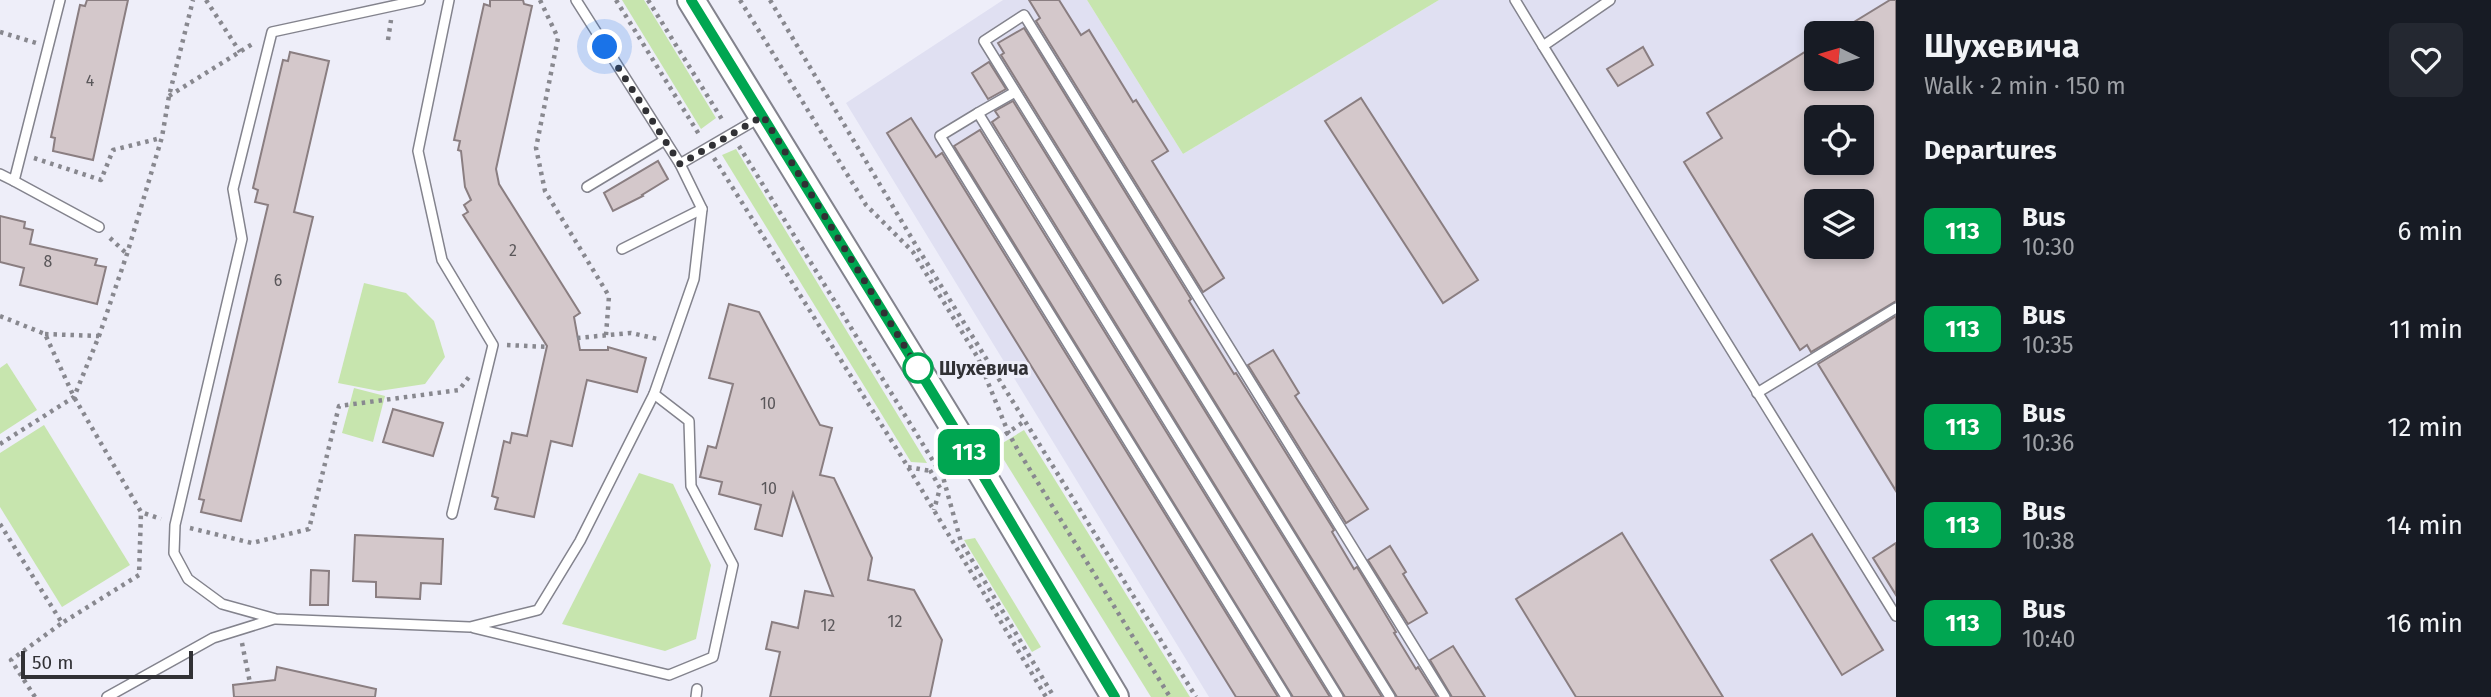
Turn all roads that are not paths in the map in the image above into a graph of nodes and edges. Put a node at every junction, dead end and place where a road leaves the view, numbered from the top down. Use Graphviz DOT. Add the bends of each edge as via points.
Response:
graph roads {
  1 [pos="60,0"];
  2 [pos="421,0"];
  3 [pos="449,0"];
  4 [pos="576,0"];
  5 [pos="691,0"];
  6 [pos="1515,0"];
  7 [pos="1610,0"];
  8 [pos="1542,46"];
  9 [pos="1015,92"];
  10 [pos="978,113"];
  11 [pos="763,116"];
  12 [pos="665,140"];
  13 [pos="680,164"];
  14 [pos="0,174"];
  15 [pos="14,181"];
  16 [pos="587,187"];
  17 [pos="702,208"];
  18 [pos="99,227"];
  19 [pos="622,249"];
  20 [pos="1896,309"];
  21 [pos="1757,393"];
  22 [pos="654,394"];
  23 [pos="452,514"];
  24 [pos="1896,617"];
  25 [pos="276,619"];
  26 [pos="470,627"];
  27 [pos="107,697"];
  28 [pos="1115,697"];
  29 [pos="1286,697"];
  30 [pos="1338,697"];
  31 [pos="1390,697"];
  32 [pos="1445,697"];
  1 -- 15 [label="lane"];
  2 -- 25 [label="lane" via="272,32 233,189 242,239 175,525 174,553 188,579 222,604"];
  3 -- 23 [label="lane" via="418,151 442,260 493,345"];
  4 -- 12 [label="lane"];
  5 -- 11 [label="main road"];
  6 -- 8 [label="lane"];
  7 -- 8 [label="lane"];
  8 -- 21 [label="lane"];
  9 -- 10 [label="lane"];
  9 -- 31 [label="lane"];
  9 -- 32 [label="lane" via="984,41 1024,15"];
  10 -- 29 [label="lane" via="940,136"];
  10 -- 30 [label="lane"];
  11 -- 13 [label="lane"];
  11 -- 28 [label="main road"];
  12 -- 13 [label="lane"];
  12 -- 16 [label="lane"];
  13 -- 17 [label="lane"];
  14 -- 15 [label="lane"];
  15 -- 18 [label="lane"];
  17 -- 19 [label="lane"];
  17 -- 22 [label="lane" via="694,279"];
  20 -- 21 [label="lane"];
  21 -- 24 [label="lane"];
  22 -- 26 [label="lane" via="580,541 538,610"];
  22 -- 26 [label="lane" via="689,421 691,486 733,565 713,657 669,675"];
  25 -- 26 [label="lane"];
  25 -- 27 [label="lane" via="213,638"];
}
